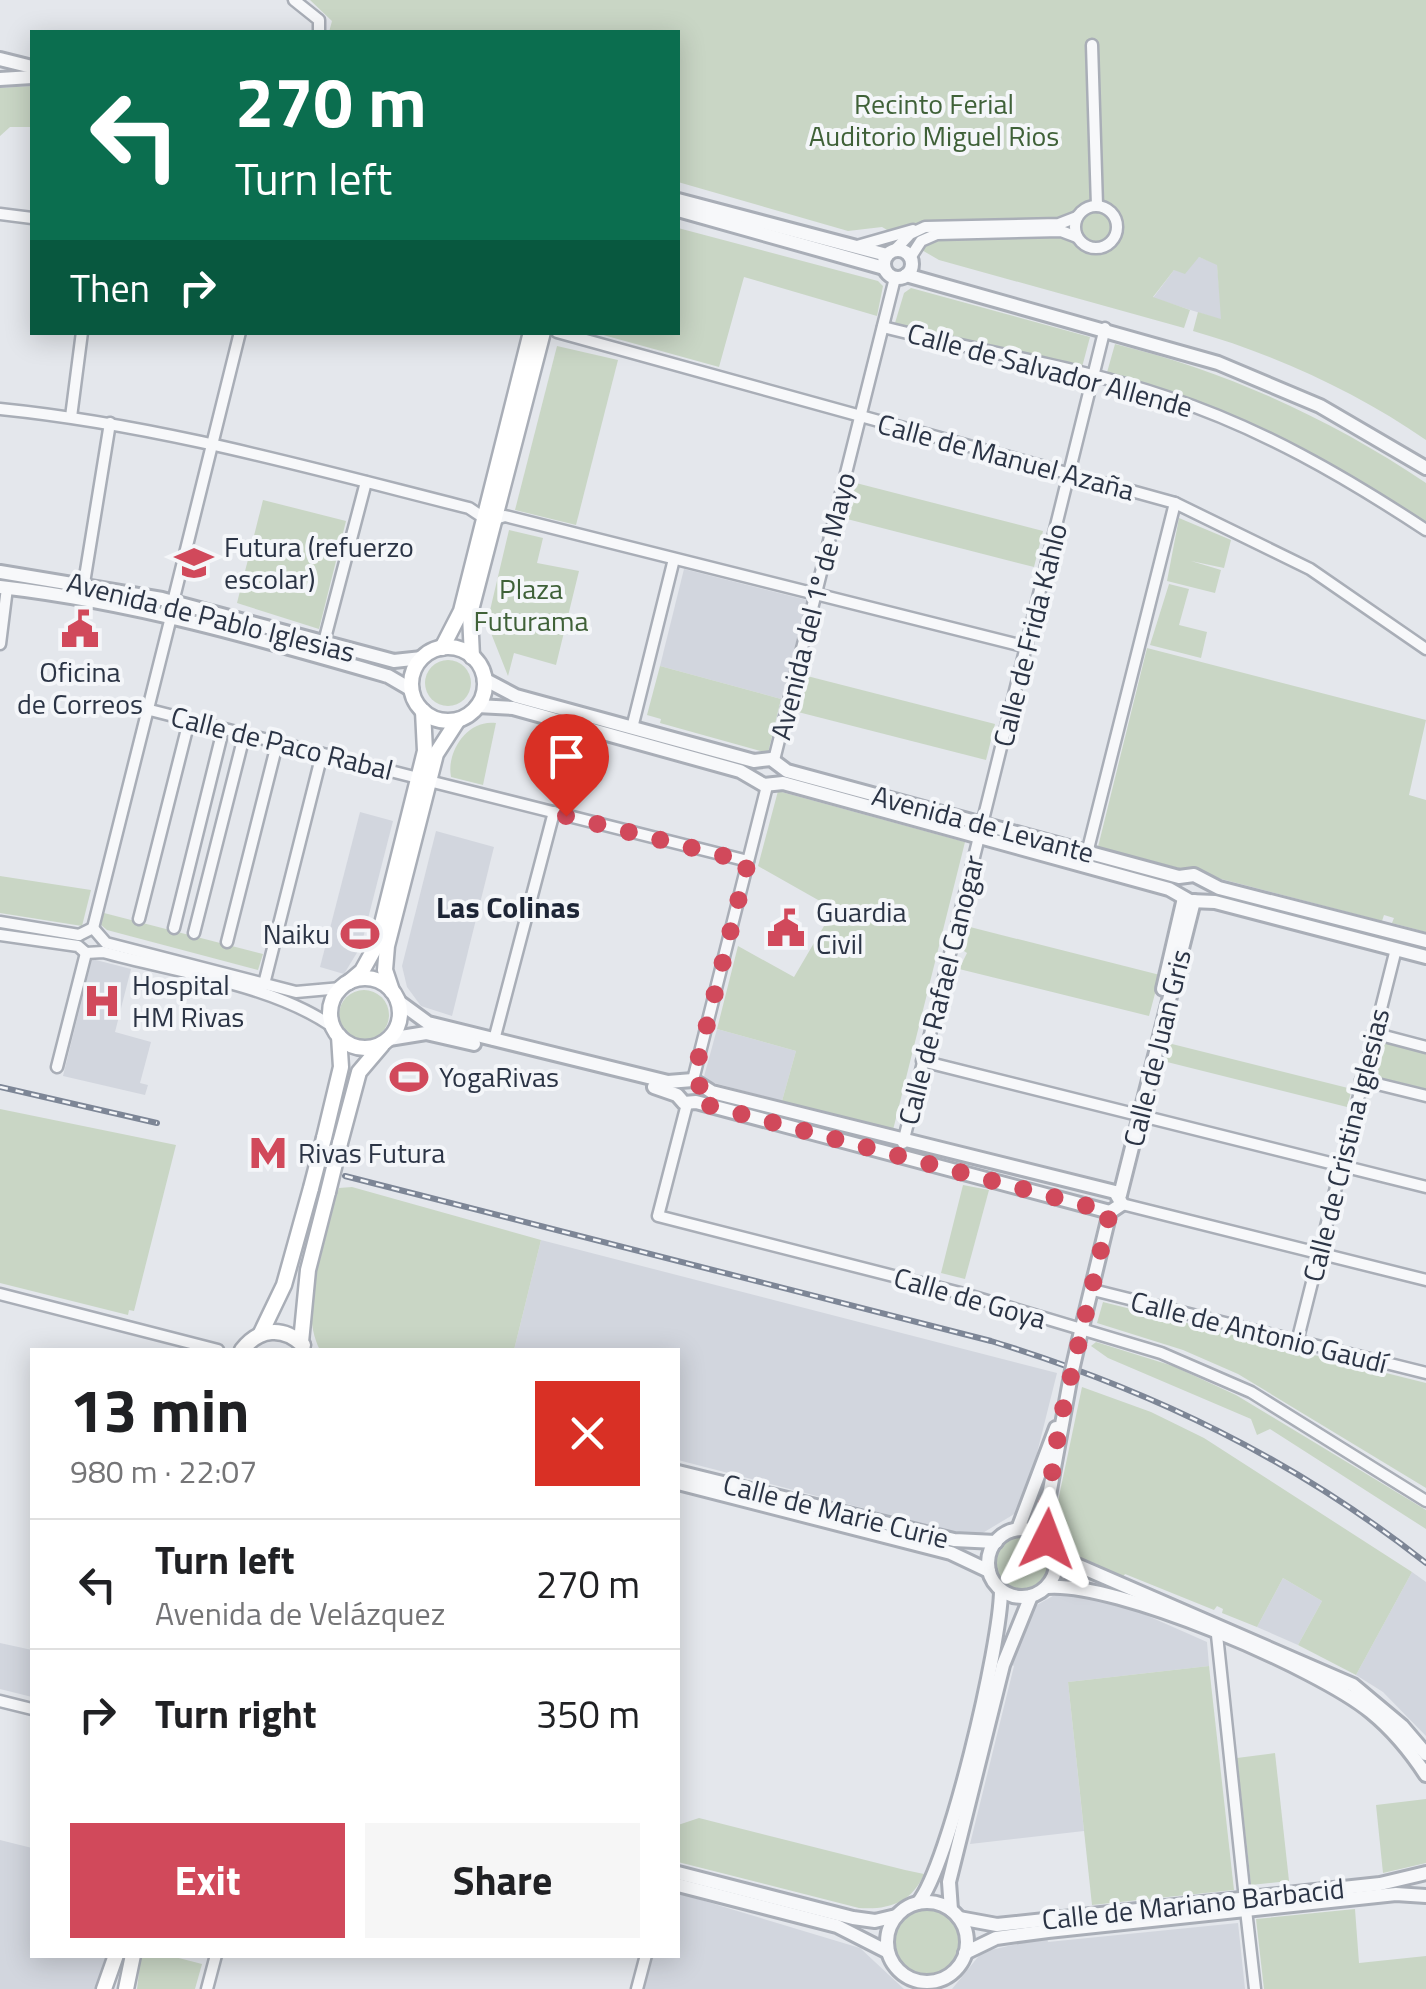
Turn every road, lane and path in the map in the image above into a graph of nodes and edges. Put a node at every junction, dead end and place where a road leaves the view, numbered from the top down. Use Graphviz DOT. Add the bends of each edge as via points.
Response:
graph roads {
  1 [pos="294,0"];
  2 [pos="319,30"];
  3 [pos="1092,45"];
  4 [pos="0,59"];
  5 [pos="30,66"];
  6 [pos="30,76"];
  7 [pos="0,79"];
  8 [pos="680,201"];
  9 [pos="1097,206"];
  10 [pos="680,210"];
  11 [pos="0,214"];
  12 [pos="1077,217"];
  13 [pos="30,218"];
  14 [pos="919,230"];
  15 [pos="1077,236"];
  16 [pos="848,247"];
  17 [pos="889,258"];
  18 [pos="910,258"];
  19 [pos="901,276"];
  20 [pos="884,327"];
  21 [pos="1106,328"];
  22 [pos="82,335"];
  23 [pos="239,335"];
  24 [pos="530,335"];
  25 [pos="542,335"];
  26 [pos="567,335"];
  27 [pos="1093,378"];
  28 [pos="0,409"];
  29 [pos="71,417"];
  30 [pos="860,419"];
  31 [pos="110,423"];
  32 [pos="214,444"];
  33 [pos="1426,468"];
  34 [pos="1070,473"];
  35 [pos="366,482"];
  36 [pos="1174,503"];
  37 [pos="489,518"];
  38 [pos="1426,530"];
  39 [pos="674,559"];
  40 [pos="0,572"];
  41 [pos="84,584"];
  42 [pos="3,588"];
  43 [pos="816,593"];
  44 [pos="172,609"];
  45 [pos="324,642"];
  46 [pos="0,644"];
  47 [pos="442,648"];
  48 [pos="1026,648"];
  49 [pos="1426,649"];
  50 [pos="472,656"];
  51 [pos="422,658"];
  52 [pos="484,679"];
  53 [pos="412,690"];
  54 [pos="477,706"];
  55 [pos="146,709"];
  56 [pos="422,711"];
  57 [pos="458,720"];
  58 [pos="632,728"];
  59 [pos="187,729"];
  60 [pos="221,738"];
  61 [pos="242,744"];
  62 [pos="276,752"];
  63 [pos="322,754"];
  64 [pos="770,773"];
  65 [pos="424,779"];
  66 [pos="554,812"];
  67 [pos="980,831"];
  68 [pos="1087,853"];
  69 [pos="748,862"];
  70 [pos="1184,877"];
  71 [pos="1205,883"];
  72 [pos="1189,898"];
  73 [pos="139,919"];
  74 [pos="0,922"];
  75 [pos="174,928"];
  76 [pos="194,933"];
  77 [pos="0,935"];
  78 [pos="1426,940"];
  79 [pos="228,942"];
  80 [pos="89,945"];
  81 [pos="1396,949"];
  82 [pos="1426,957"];
  83 [pos="264,984"];
  84 [pos="345,985"];
  85 [pos="395,996"];
  86 [pos="336,1032"];
  87 [pos="1372,1034"];
  88 [pos="494,1040"];
  89 [pos="386,1041"];
  90 [pos="1426,1047"];
  91 [pos="922,1060"];
  92 [pos="57,1066"];
  93 [pos="1361,1080"];
  94 [pos="689,1092"];
  95 [pos="1426,1096"];
  96 [pos="1136,1114"];
  97 [pos="904,1143"];
  98 [pos="1341,1165"];
  99 [pos="1426,1187"];
  100 [pos="1112,1200"];
  101 [pos="658,1216"];
  102 [pos="1319,1254"];
  103 [pos="1426,1280"];
  104 [pos="1092,1290"];
  105 [pos="0,1295"];
  106 [pos="1081,1335"];
  107 [pos="251,1341"];
  108 [pos="1297,1342"];
  109 [pos="304,1346"];
  110 [pos="210,1348"];
  111 [pos="225,1348"];
  112 [pos="1426,1374"];
  113 [pos="1060,1422"];
  114 [pos="680,1472"];
  115 [pos="680,1484"];
  116 [pos="1426,1500"];
  117 [pos="1018,1529"];
  118 [pos="1047,1539"];
  119 [pos="996,1542"];
  120 [pos="1056,1556"];
  121 [pos="989,1572"];
  122 [pos="1047,1587"];
  123 [pos="1001,1590"];
  124 [pos="1032,1596"];
  125 [pos="1217,1635"];
  126 [pos="0,1701"];
  127 [pos="30,1708"];
  128 [pos="1426,1754"];
  129 [pos="1426,1775"];
  130 [pos="1426,1873"];
  131 [pos="680,1875"];
  132 [pos="680,1886"];
  133 [pos="1426,1896"];
  134 [pos="918,1903"];
  135 [pos="1246,1905"];
  136 [pos="955,1914"];
  137 [pos="896,1916"];
  138 [pos="888,1952"];
  139 [pos="965,1953"];
  140 [pos="115,1958"];
  141 [pos="132,1958"];
  142 [pos="215,1958"];
  143 [pos="645,1958"];
  144 [pos="944,1983"];
  145 [pos="916,1984"];
  146 [pos="104,1989"];
  147 [pos="126,1989"];
  148 [pos="207,1989"];
  149 [pos="637,1989"];
  150 [pos="1255,1989"];
  1 -- 2 [label="street" via="319,20"];
  3 -- 9 [label="street"];
  4 -- 5 [label="street"];
  6 -- 7 [label="street"];
  8 -- 16 [label="street"];
  9 -- 12 [label="street"];
  9 -- 15 [label="street" via="1114,217 1114,238 1095,248"];
  10 -- 17 [label="street"];
  11 -- 13 [label="street"];
  12 -- 14 [label="street" via="1059,224"];
  12 -- 15 [label="street"];
  14 -- 16 [label="street"];
  14 -- 17 [label="street"];
  15 -- 18 [label="street" via="937,234 920,241"];
  16 -- 17 [label="street"];
  17 -- 18 [label="street"];
  17 -- 19 [label="street"];
  18 -- 19 [label="street"];
  19 -- 20 [label="street, Avenida del 1º de Mayo"];
  19 -- 21 [label="street"];
  20 -- 27 [label="street, Calle de Salvador Allende"];
  20 -- 30 [label="street, Avenida del 1º de Mayo"];
  21 -- 27 [label="street, Calle de Frida Kahlo"];
  21 -- 33 [label="street" via="1320,406"];
  22 -- 29 [label="street"];
  23 -- 32 [label="street"];
  24 -- 37 [label="main road"];
  25 -- 37 [label="main road"];
  26 -- 30 [label="street, Calle de Manuel Azaña"];
  27 -- 34 [label="street, Calle de Frida Kahlo"];
  27 -- 38 [label="street, Calle de Salvador Allende" via="1164,396 1294,449"];
  28 -- 29 [label="street"];
  29 -- 31 [label="street"];
  30 -- 34 [label="street, Calle de Manuel Azaña"];
  30 -- 43 [label="street, Avenida del 1º de Mayo"];
  31 -- 32 [label="street"];
  31 -- 41 [label="street"];
  32 -- 35 [label="street"];
  32 -- 44 [label="street"];
  34 -- 36 [label="street, Calle de Manuel Azaña"];
  34 -- 48 [label="street, Calle de Frida Kahlo"];
  35 -- 37 [label="street"];
  35 -- 45 [label="street"];
  36 -- 49 [label="street, Calle de Manuel Azaña" via="1310,569"];
  36 -- 68 [label="street"];
  37 -- 39 [label="street" via="506,516"];
  37 -- 47 [label="main road" via="457,625"];
  37 -- 50 [label="main road" via="470,614"];
  39 -- 43 [label="street"];
  39 -- 58 [label="street"];
  40 -- 41 [label="street, Avenida de Pablo Iglesias"];
  41 -- 44 [label="street, Avenida de Pablo Iglesias"];
  42 -- 44 [label="street, Avenida de Pablo Iglesias"];
  42 -- 46 [label="street"];
  43 -- 48 [label="street"];
  43 -- 64 [label="street, Avenida del 1º de Mayo"];
  44 -- 45 [label="street, Avenida de Pablo Iglesias"];
  44 -- 53 [label="street, Avenida de Pablo Iglesias" via="388,676"];
  44 -- 55 [label="street"];
  45 -- 51 [label="street, Avenida de Pablo Iglesias" via="394,661"];
  47 -- 50 [label="main road"];
  47 -- 51 [label="main road"];
  48 -- 67 [label="street, Calle de Frida Kahlo"];
  50 -- 52 [label="main road"];
  51 -- 53 [label="main road"];
  52 -- 54 [label="main road"];
  52 -- 58 [label="street, Avenida de Levante" via="516,696"];
  53 -- 56 [label="main road"];
  54 -- 57 [label="main road"];
  54 -- 64 [label="street, Avenida de Levante" via="513,708"];
  55 -- 63 [label="street, Calle de Paco Rabal"];
  55 -- 80 [label="street"];
  56 -- 57 [label="main road"];
  56 -- 65 [label="main road"];
  57 -- 65 [label="main road"];
  58 -- 64 [label="street, Avenida de Levante"];
  59 -- 73 [label="street"];
  60 -- 75 [label="street"];
  61 -- 76 [label="street"];
  62 -- 79 [label="street"];
  63 -- 65 [label="street, Calle de Paco Rabal"];
  63 -- 83 [label="street"];
  64 -- 67 [label="street, Avenida de Levante"];
  64 -- 69 [label="street, Avenida del 1º de Mayo"];
  65 -- 66 [label="street, Calle de Paco Rabal"];
  65 -- 84 [label="main road" via="376,948"];
  65 -- 85 [label="main road" via="387,946 385,970"];
  66 -- 69 [label="street, Calle de Paco Rabal"];
  66 -- 88 [label="street"];
  67 -- 68 [label="street, Avenida de Levante"];
  67 -- 72 [label="street, Avenida de Levante"];
  67 -- 91 [label="street, Calle de Rafael Canogar"];
  68 -- 70 [label="street, Avenida de Levante"];
  69 -- 94 [label="street, Avenida del 1º de Mayo"];
  70 -- 71 [label="street, Avenida de Levante"];
  70 -- 72 [label="street"];
  71 -- 72 [label="street"];
  71 -- 78 [label="street"];
  72 -- 81 [label="street, Avenida de Levante"];
  72 -- 96 [label="street, Calle de Juan Gris"];
  74 -- 80 [label="street"];
  77 -- 80 [label="street"];
  80 -- 83 [label="street"];
  80 -- 86 [label="street" via="294,1003"];
  80 -- 92 [label="street"];
  81 -- 82 [label="street, Avenida de Levante"];
  81 -- 87 [label="street, Calle de Cristina Iglesias"];
  83 -- 84 [label="street" via="296,992"];
  84 -- 85 [label="main road" via="372,979"];
  84 -- 86 [label="main road" via="332,1002"];
  85 -- 88 [label="street" via="428,1023"];
  85 -- 89 [label="main road" via="399,1022"];
  86 -- 89 [label="main road" via="360,1048"];
  86 -- 107 [label="main road, bridge" via="341,1067 311,1188 284,1285"];
  87 -- 90 [label="street"];
  87 -- 93 [label="street, Calle de Cristina Iglesias"];
  88 -- 94 [label="street"];
  89 -- 94 [label="street" via="438,1036"];
  89 -- 109 [label="main road, bridge" via="359,1072 305,1286"];
  91 -- 96 [label="street"];
  91 -- 97 [label="street, Calle de Rafael Canogar"];
  93 -- 95 [label="street"];
  93 -- 98 [label="street, Calle de Cristina Iglesias"];
  94 -- 97 [label="street"];
  94 -- 100 [label="street"];
  94 -- 101 [label="street, Avenida del 1º de Mayo"];
  96 -- 98 [label="street"];
  96 -- 100 [label="street, Calle de Juan Gris"];
  97 -- 100 [label="street"];
  98 -- 99 [label="street"];
  98 -- 102 [label="street, Calle de Cristina Iglesias"];
  100 -- 102 [label="street"];
  100 -- 104 [label="street, Calle de Juan Gris"];
  101 -- 106 [label="street, Calle de Goya" via="964,1294"];
  102 -- 103 [label="street"];
  102 -- 108 [label="street, Calle de Cristina Iglesias"];
  104 -- 106 [label="street, Calle de Juan Gris"];
  104 -- 108 [label="street, Calle de Antonio Gaudí"];
  105 -- 110 [label="street"];
  106 -- 113 [label="street, Calle de Juan Gris, bridge"];
  106 -- 116 [label="street, Calle de Goya" via="1161,1353 1251,1392"];
  107 -- 109 [label="main road" via="282,1332"];
  107 -- 111 [label="street"];
  108 -- 112 [label="street, Calle de Antonio Gaudí"];
  113 -- 117 [label="street, Calle de Juan Gris"];
  113 -- 118 [label="street, Calle de Juan Gris"];
  114 -- 119 [label="street, Calle de Marie Curie" via="954,1540"];
  115 -- 121 [label="street, Calle de Marie Curie" via="951,1554"];
  117 -- 118 [label="street"];
  117 -- 119 [label="street"];
  118 -- 120 [label="street"];
  119 -- 121 [label="street"];
  120 -- 122 [label="street"];
  120 -- 128 [label="street" via="1352,1685"];
  121 -- 123 [label="street"];
  122 -- 124 [label="street"];
  122 -- 125 [label="street" via="1118,1595"];
  123 -- 124 [label="street"];
  123 -- 134 [label="street" via="994,1648 944,1852"];
  124 -- 136 [label="street" via="1002,1665 949,1882"];
  125 -- 129 [label="street" via="1345,1694 1394,1734"];
  125 -- 135 [label="street"];
  126 -- 127 [label="street"];
  130 -- 135 [label="street, Calle de Mariano Barbacid"];
  131 -- 137 [label="street" via="853,1918"];
  132 -- 138 [label="street" via="837,1926"];
  133 -- 135 [label="street, Calle de Mariano Barbacid"];
  134 -- 136 [label="street" via="936,1903"];
  134 -- 137 [label="street"];
  135 -- 136 [label="street, Calle de Mariano Barbacid" via="997,1925"];
  135 -- 139 [label="street, Calle de Mariano Barbacid" via="996,1938"];
  135 -- 150 [label="street"];
  136 -- 139 [label="street" via="966,1935"];
  137 -- 138 [label="street"];
  138 -- 145 [label="street"];
  139 -- 144 [label="street"];
  140 -- 146 [label="main road"];
  141 -- 147 [label="main road"];
  142 -- 148 [label="street"];
  143 -- 149 [label="street"];
  144 -- 145 [label="street"];
}
